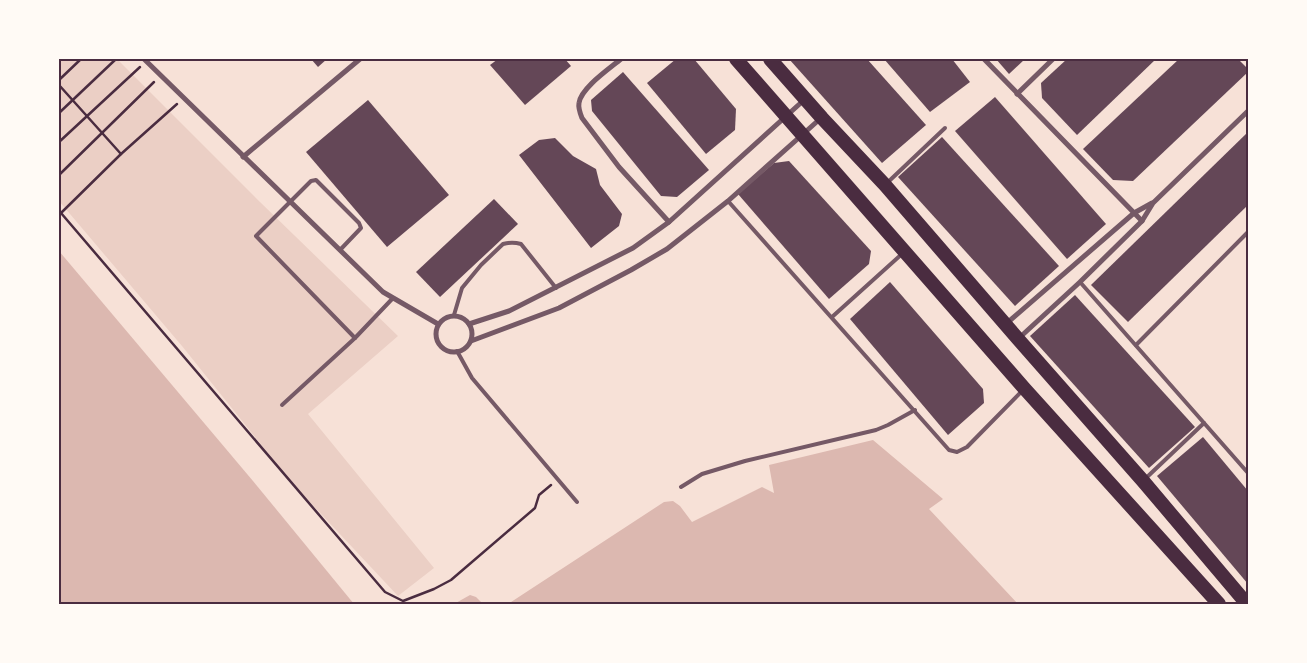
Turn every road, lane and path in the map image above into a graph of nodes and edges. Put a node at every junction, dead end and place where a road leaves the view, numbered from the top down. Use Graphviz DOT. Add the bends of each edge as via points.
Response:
graph roads {
  1 [pos="81,59"];
  2 [pos="116,59"];
  3 [pos="360,59"];
  4 [pos="621,59"];
  5 [pos="736,59"];
  6 [pos="770,59"];
  7 [pos="984,59"];
  8 [pos="1053,59"];
  9 [pos="145,60"];
  10 [pos="160,75"];
  11 [pos="59,80"];
  12 [pos="59,85"];
  13 [pos="1017,94"];
  14 [pos="184,98"];
  15 [pos="805,99"];
  16 [pos="72,100"];
  17 [pos="1248,111"];
  18 [pos="59,114"];
  19 [pos="786,115"];
  20 [pos="86,116"];
  21 [pos="822,118"];
  22 [pos="945,128"];
  23 [pos="101,132"];
  24 [pos="803,134"];
  25 [pos="59,142"];
  26 [pos="121,154"];
  27 [pos="243,157"];
  28 [pos="59,175"];
  29 [pos="885,185"];
  30 [pos="728,201"];
  31 [pos="290,202"];
  32 [pos="1153,203"];
  33 [pos="60,211"];
  34 [pos="1134,213"];
  35 [pos="1142,221"];
  36 [pos="669,222"];
  37 [pos="1248,232"];
  38 [pos="340,250"];
  39 [pos="904,251"];
  40 [pos="1080,282"];
  41 [pos="556,288"];
  42 [pos="393,298"];
  43 [pos="454,316"];
  44 [pos="832,317"];
  45 [pos="438,324"];
  46 [pos="470,324"];
  47 [pos="1006,325"];
  48 [pos="355,338"];
  49 [pos="1018,339"];
  50 [pos="471,341"];
  51 [pos="1136,345"];
  52 [pos="457,352"];
  53 [pos="1024,388"];
  54 [pos="282,405"];
  55 [pos="915,410"];
  56 [pos="1204,423"];
  57 [pos="1248,473"];
  58 [pos="558,479"];
  59 [pos="1142,481"];
  60 [pos="681,487"];
  61 [pos="577,502"];
  62 [pos="1220,604"];
  63 [pos="1247,604"];
  1 -- 11 [label="path"];
  2 -- 16 [label="path"];
  3 -- 27 [label="street"];
  4 -- 36 [label="street" via="584,91 578,110 619,167"];
  5 -- 19 [label="highway"];
  6 -- 15 [label="highway"];
  7 -- 13 [label="street"];
  8 -- 13 [label="street"];
  9 -- 10 [label="street"];
  9 -- 20 [label="path"];
  10 -- 14 [label="street"];
  10 -- 23 [label="path"];
  12 -- 16 [label="path"];
  13 -- 34 [label="street"];
  14 -- 26 [label="path"];
  14 -- 27 [label="street"];
  15 -- 19 [label="street"];
  15 -- 21 [label="highway"];
  16 -- 18 [label="path"];
  16 -- 20 [label="path"];
  17 -- 32 [label="street"];
  19 -- 24 [label="highway"];
  19 -- 36 [label="street"];
  20 -- 23 [label="path"];
  20 -- 25 [label="path"];
  21 -- 24 [label="street"];
  21 -- 29 [label="highway"];
  22 -- 29 [label="lane"];
  23 -- 26 [label="path"];
  23 -- 28 [label="path"];
  24 -- 30 [label="street"];
  24 -- 39 [label="highway"];
  26 -- 33 [label="path"];
  27 -- 31 [label="street"];
  29 -- 47 [label="highway"];
  30 -- 44 [label="lane"];
  30 -- 50 [label="street" via="692,231 631,270 559,308"];
  31 -- 38 [label="street"];
  31 -- 38 [label="lane" via="316,180 361,228"];
  31 -- 48 [label="lane" via="256,236"];
  32 -- 34 [label="street"];
  32 -- 35 [label="street"];
  33 -- 58 [label="path" via="385,592 403,601 451,580 535,508 539,495"];
  34 -- 35 [label="street"];
  34 -- 47 [label="street"];
  35 -- 40 [label="street"];
  36 -- 41 [label="street" via="633,248"];
  37 -- 51 [label="lane"];
  38 -- 42 [label="street"];
  39 -- 44 [label="lane"];
  39 -- 53 [label="highway"];
  40 -- 49 [label="street"];
  40 -- 51 [label="lane"];
  41 -- 43 [label="lane" via="521,244 503,244 462,288"];
  41 -- 46 [label="street" via="509,311"];
  42 -- 45 [label="street"];
  42 -- 48 [label="lane"];
  43 -- 45 [label="street"];
  43 -- 46 [label="street" via="460,316"];
  44 -- 55 [label="lane"];
  45 -- 52 [label="street" via="436,336 441,346"];
  46 -- 50 [label="street"];
  47 -- 49 [label="highway"];
  48 -- 54 [label="lane"];
  49 -- 59 [label="highway"];
  50 -- 52 [label="street"];
  51 -- 56 [label="lane"];
  52 -- 58 [label="lane" via="472,378"];
  53 -- 55 [label="lane" via="967,447 957,452 949,450"];
  53 -- 62 [label="highway"];
  55 -- 60 [label="lane" via="876,430 745,461 702,474"];
  56 -- 57 [label="lane"];
  56 -- 59 [label="lane"];
  58 -- 61 [label="lane"];
  59 -- 63 [label="highway"];
}
